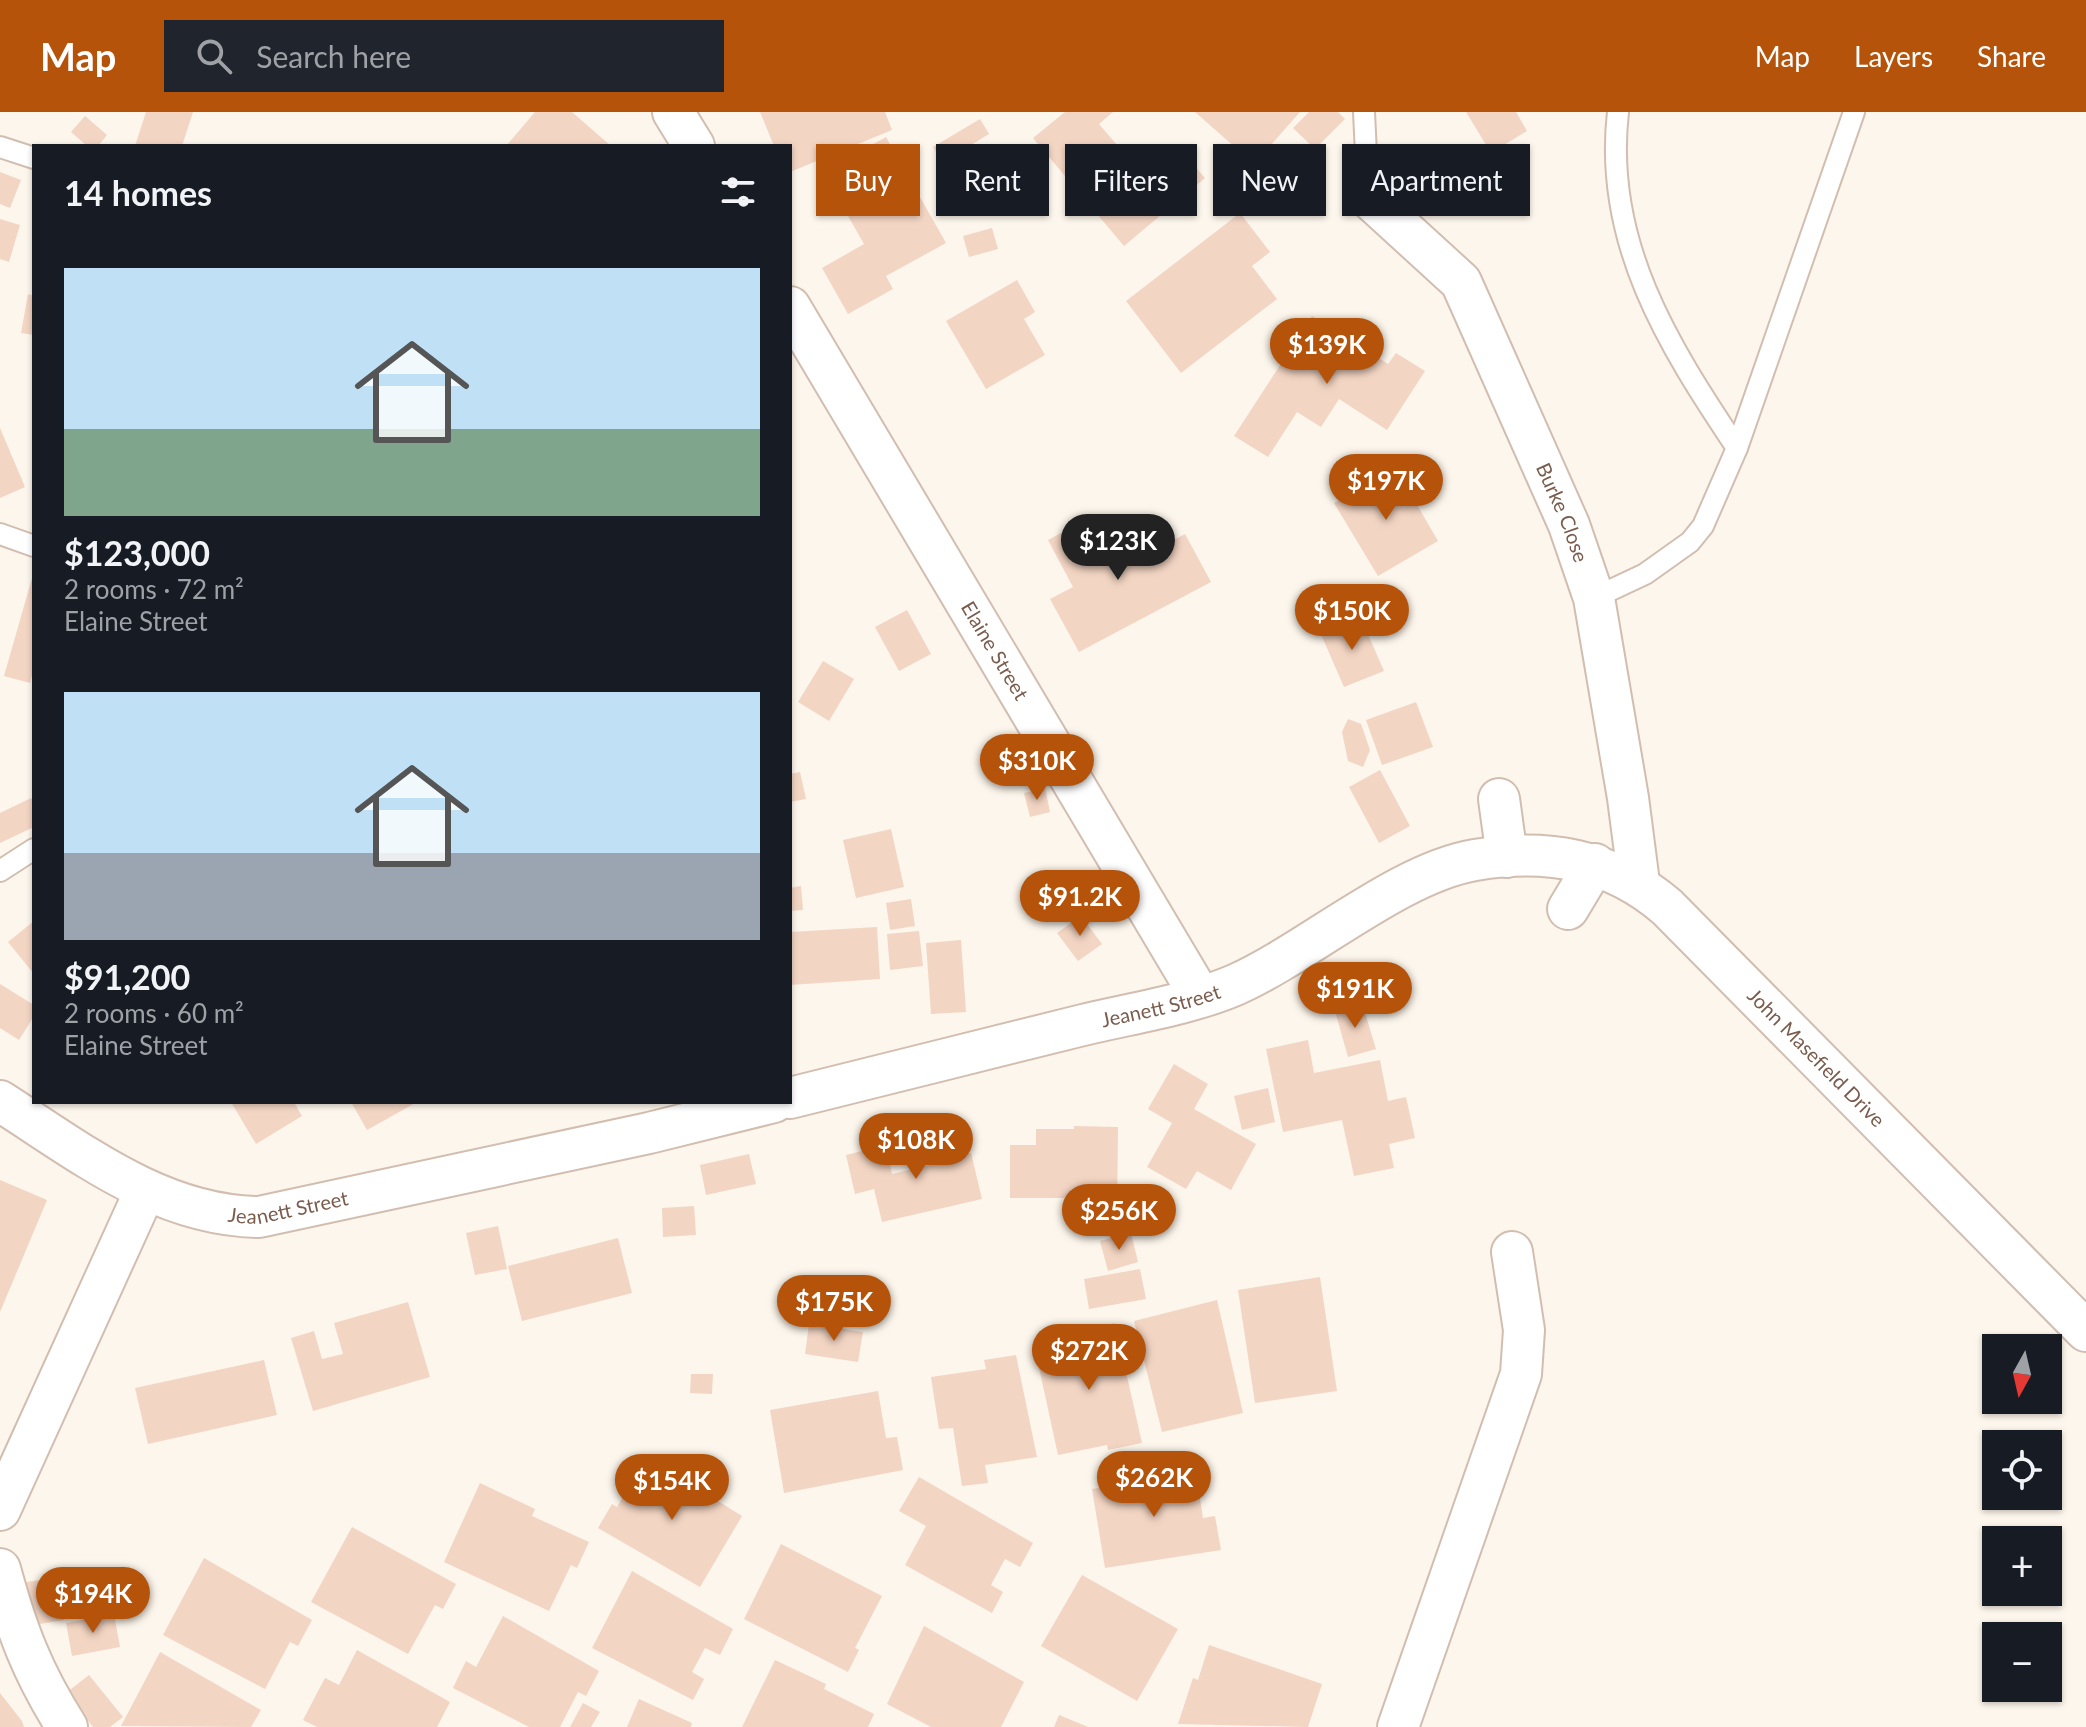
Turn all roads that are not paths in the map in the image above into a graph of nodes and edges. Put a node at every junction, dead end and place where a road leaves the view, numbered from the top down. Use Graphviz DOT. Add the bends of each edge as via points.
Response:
graph roads {
  1 [pos="673,112"];
  2 [pos="1364,112"];
  3 [pos="1618,112"];
  4 [pos="1854,112"];
  5 [pos="693,144"];
  6 [pos="1366,144"];
  7 [pos="0,147"];
  8 [pos="32,157"];
  9 [pos="1389,216"];
  10 [pos="792,310"];
  11 [pos="1737,448"];
  12 [pos="0,534"];
  13 [pos="32,545"];
  14 [pos="1594,598"];
  15 [pos="1499,799"];
  16 [pos="32,850"];
  17 [pos="1507,857"];
  18 [pos="1595,864"];
  19 [pos="0,871"];
  20 [pos="1639,883"];
  21 [pos="1568,909"];
  22 [pos="1200,996"];
  23 [pos="792,1098"];
  24 [pos="0,1101"];
  25 [pos="765,1104"];
  26 [pos="145,1191"];
  27 [pos="1512,1252"];
  28 [pos="2086,1331"];
  29 [pos="0,1510"];
  30 [pos="0,1569"];
  31 [pos="67,1727"];
  32 [pos="1398,1727"];
  1 -- 5 [label="street"];
  2 -- 6 [label="lane"];
  3 -- 11 [label="lane" via="1620,193 1633,257 1659,325"];
  4 -- 11 [label="lane"];
  7 -- 8 [label="lane"];
  9 -- 14 [label="street, Burke Close" via="1461,282 1542,459"];
  10 -- 22 [label="street, Elaine Street"];
  11 -- 14 [label="lane" via="1703,526 1690,542 1645,574"];
  12 -- 13 [label="lane"];
  14 -- 20 [label="street, Burke Close"];
  15 -- 17 [label="street"];
  16 -- 19 [label="lane"];
  17 -- 18 [label="street, John Masefield Drive"];
  17 -- 22 [label="street, Jeanett Street" via="1473,860 1403,887 1271,966"];
  18 -- 20 [label="street, John Masefield Drive"];
  18 -- 21 [label="street"];
  20 -- 28 [label="street, John Masefield Drive" via="1713,951"];
  22 -- 23 [label="street, Jeanett Street"];
  24 -- 26 [label="street, Jeanett Street"];
  25 -- 26 [label="street, Jeanett Street" via="274,1215 202,1213"];
  26 -- 29 [label="street"];
  27 -- 32 [label="street" via="1524,1330 1521,1374"];
  30 -- 31 [label="street" via="20,1641"];
}
